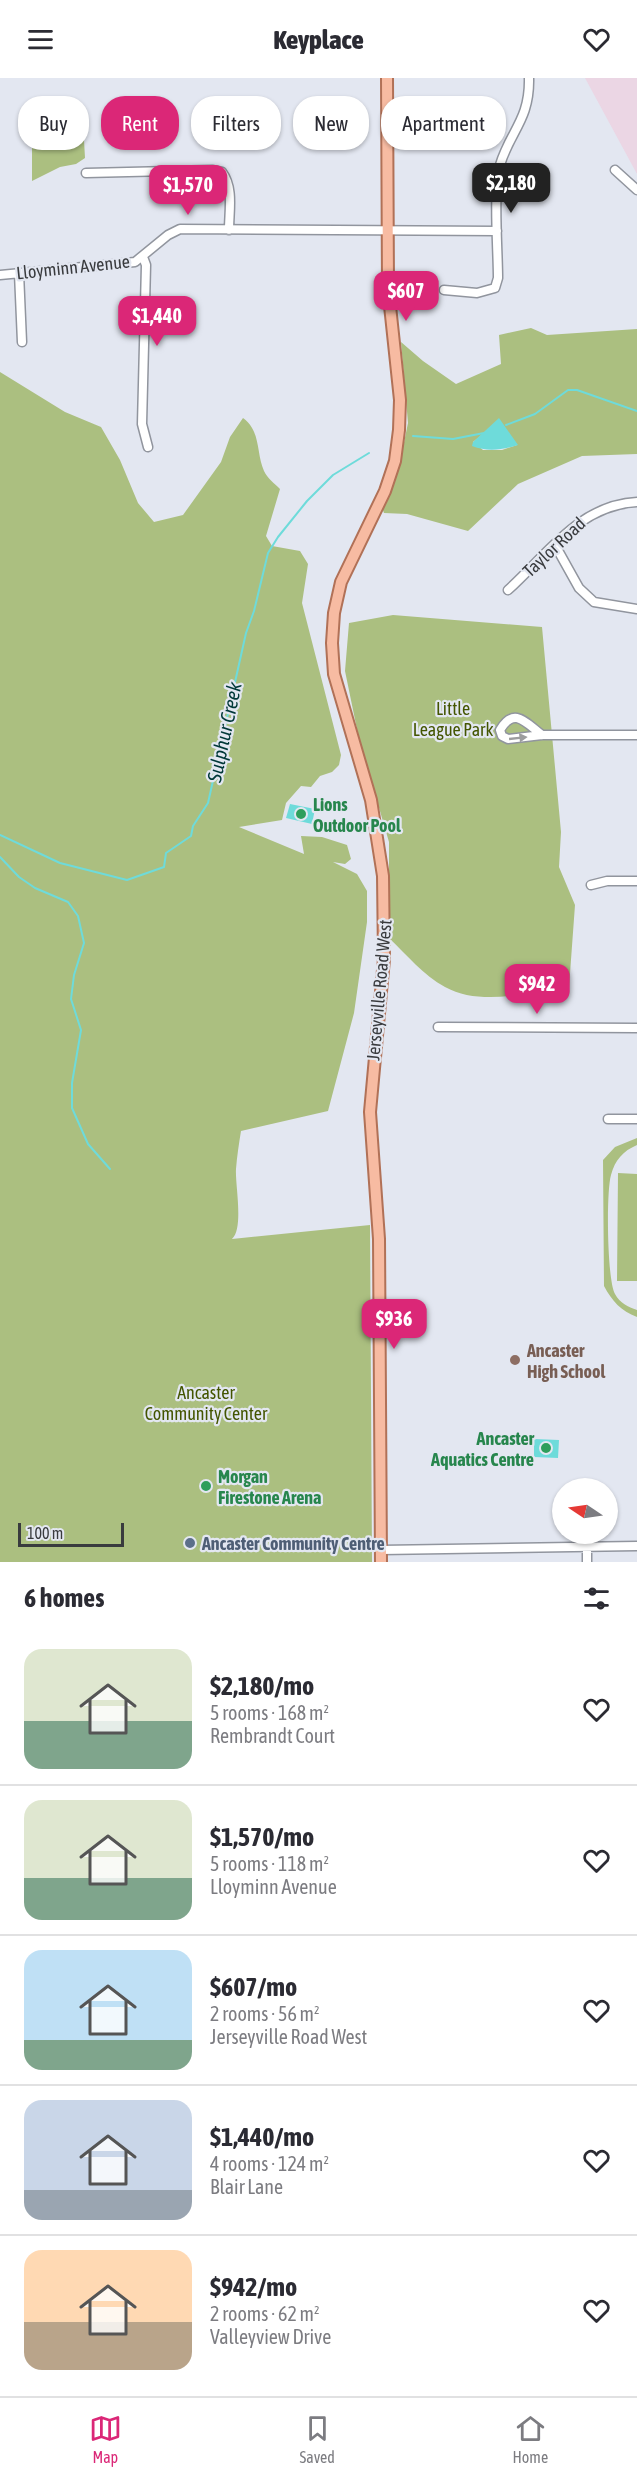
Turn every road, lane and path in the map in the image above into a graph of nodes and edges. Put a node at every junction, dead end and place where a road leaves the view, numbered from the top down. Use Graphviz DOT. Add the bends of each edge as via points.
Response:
graph roads {
  1 [pos="387,78"];
  2 [pos="529,78"];
  3 [pos="615,171"];
  4 [pos="86,173"];
  5 [pos="637,189"];
  6 [pos="388,229"];
  7 [pos="229,230"];
  8 [pos="497,231"];
  9 [pos="143,256"];
  10 [pos="19,273"];
  11 [pos="0,275"];
  12 [pos="444,290"];
  13 [pos="22,342"];
  14 [pos="148,447"];
  15 [pos="637,502"];
  16 [pos="555,545"];
  17 [pos="508,590"];
  18 [pos="637,609"];
  19 [pos="542,735"];
  20 [pos="637,735"];
  21 [pos="637,881"];
  22 [pos="591,885"];
  23 [pos="438,1027"];
  24 [pos="637,1028"];
  25 [pos="608,1119"];
  26 [pos="637,1119"];
  27 [pos="637,1546"];
  28 [pos="587,1547"];
  29 [pos="381,1550"];
  30 [pos="381,1562"];
  31 [pos="587,1562"];
  1 -- 6 [label="main road, Jerseyville Road West"];
  2 -- 8 [label="street" via="529,98 520,126 500,167"];
  3 -- 5 [label="street"];
  4 -- 7 [label="street" via="222,172 230,190"];
  6 -- 7 [label="street, Lloyminn Avenue"];
  6 -- 8 [label="street, Lloyminn Avenue"];
  6 -- 29 [label="main road, Jerseyville Road West" via="388,287 400,400 395,461 385,491 341,582 332,643 334,674 371,800 383,876 384,959 370,1112 379,1239"];
  7 -- 9 [label="street, Lloyminn Avenue" via="180,230"];
  8 -- 12 [label="street" via="495,288 477,293"];
  9 -- 10 [label="street, Lloyminn Avenue" via="135,262"];
  9 -- 14 [label="street" via="146,265 142,424"];
  10 -- 11 [label="street, Lloyminn Avenue"];
  10 -- 13 [label="street"];
  15 -- 16 [label="street, Taylor Road" via="607,506 586,516"];
  16 -- 17 [label="street, Taylor Road"];
  16 -- 18 [label="street" via="579,588 594,602"];
  19 -- 20 [label="street"];
  21 -- 22 [label="street"];
  23 -- 24 [label="street"];
  25 -- 26 [label="street"];
  27 -- 28 [label="street"];
  28 -- 29 [label="street"];
  28 -- 31 [label="street"];
  29 -- 30 [label="main road, Jerseyville Road West"];
}
